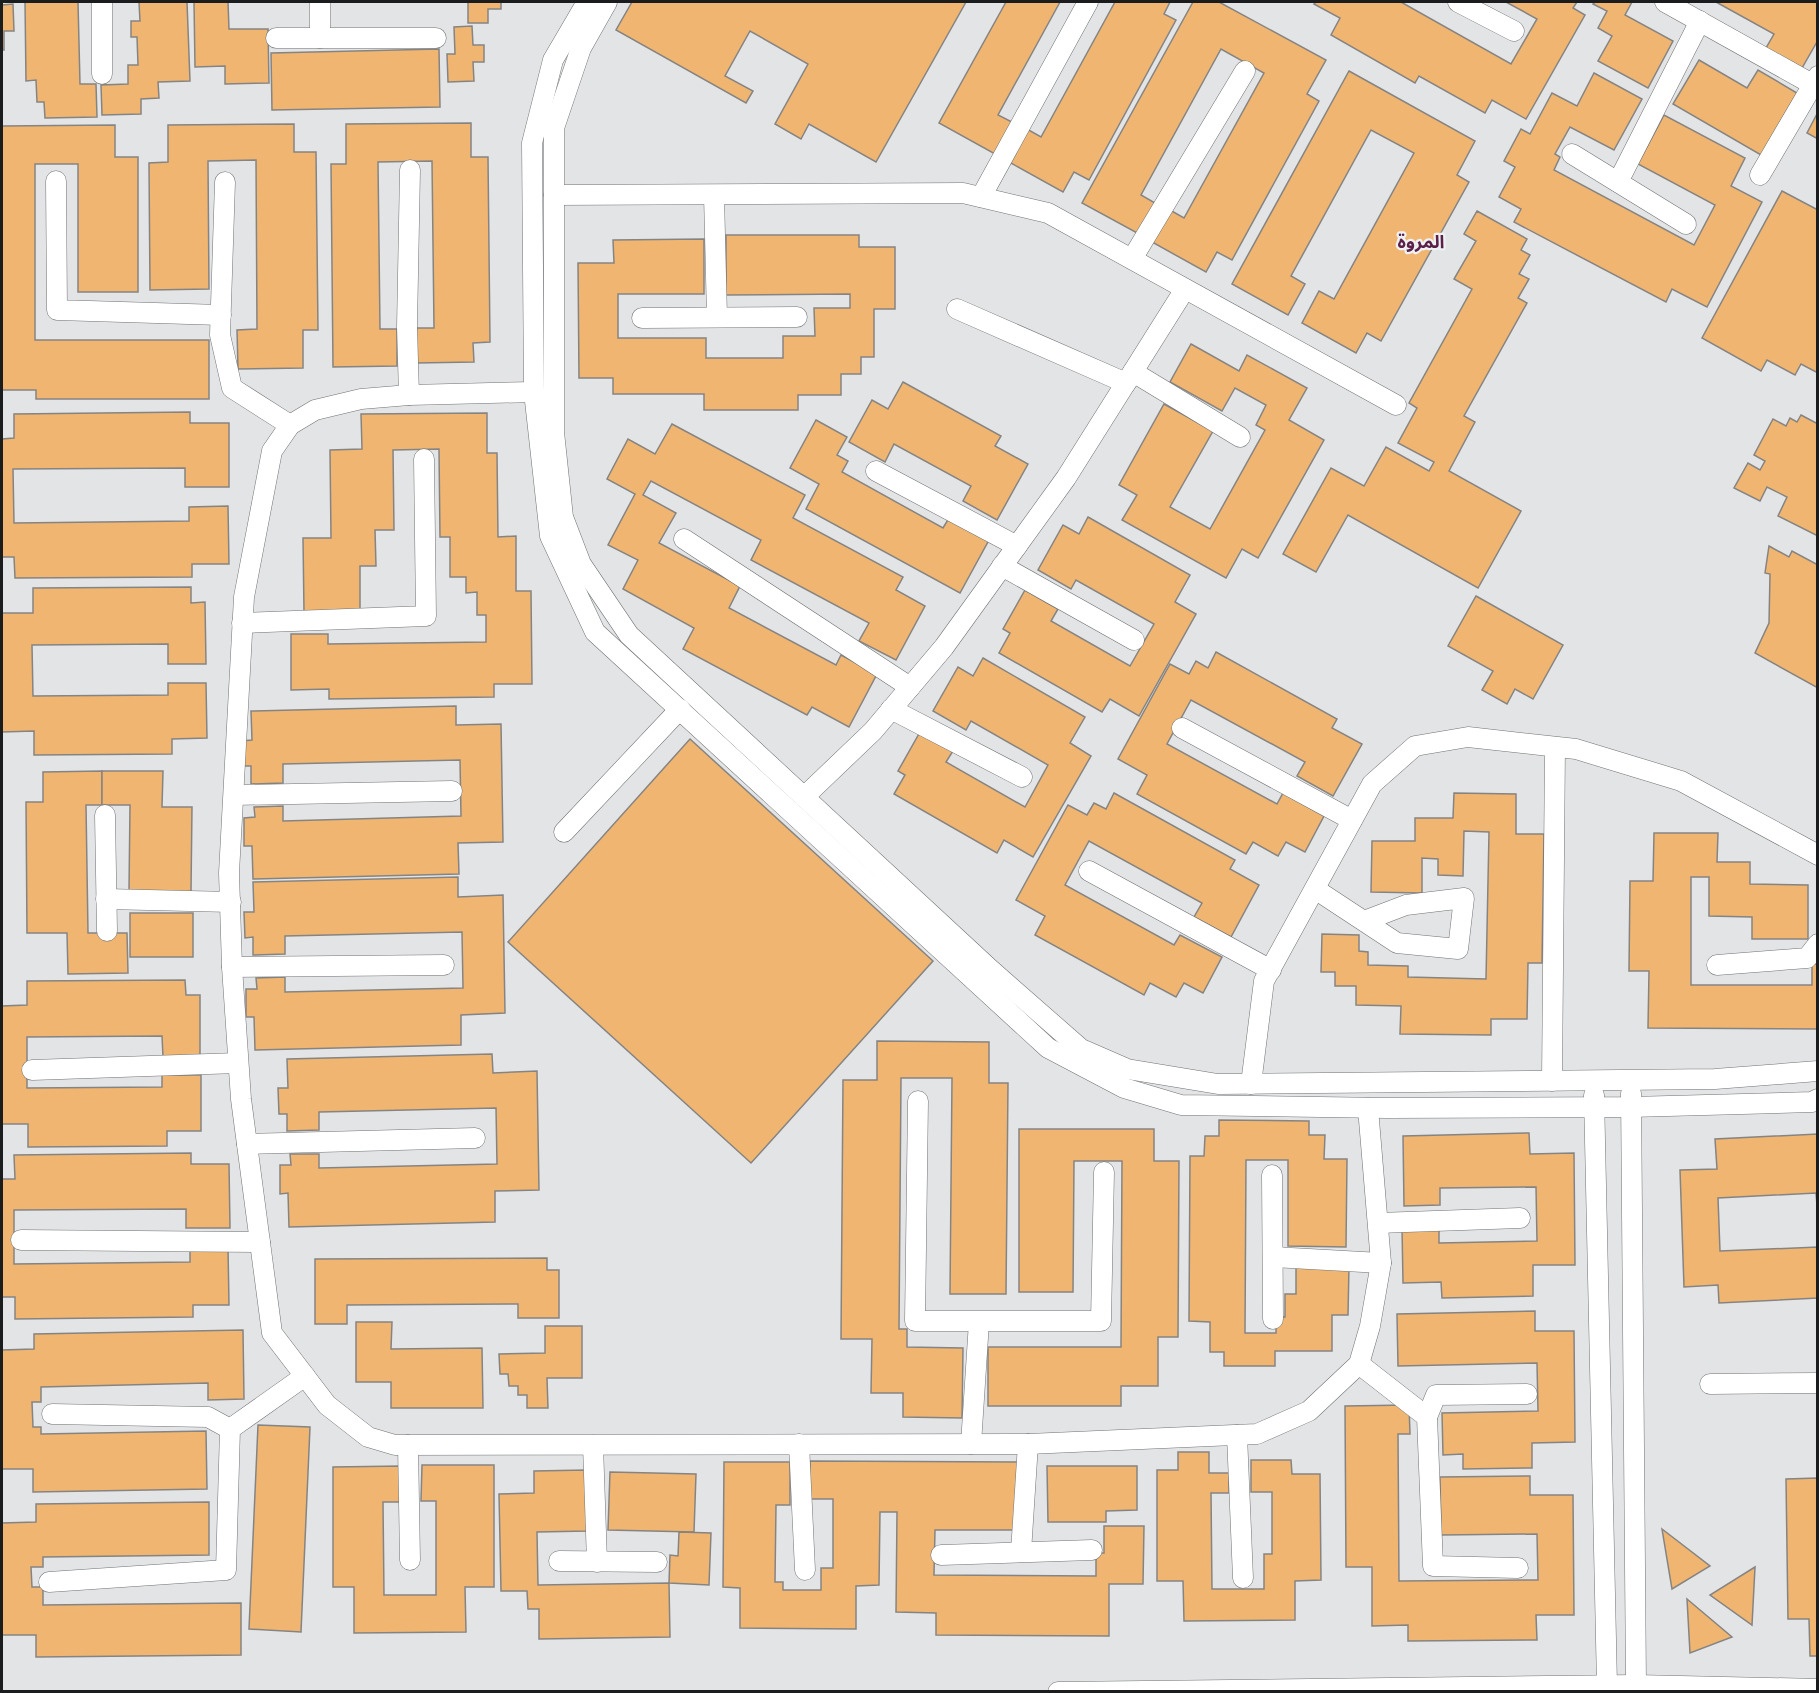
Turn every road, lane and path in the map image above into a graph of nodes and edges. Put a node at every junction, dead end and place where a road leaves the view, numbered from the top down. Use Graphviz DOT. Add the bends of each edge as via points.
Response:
graph roads {
  1 [pos="102,2"];
  2 [pos="320,2"];
  3 [pos="587,2"];
  4 [pos="607,2"];
  5 [pos="1088,2"];
  6 [pos="1458,2"];
  7 [pos="1665,2"];
  8 [pos="1700,21"];
  9 [pos="1514,31"];
  10 [pos="276,38"];
  11 [pos="320,38"];
  12 [pos="436,38"];
  13 [pos="1245,71"];
  14 [pos="102,74"];
  15 [pos="1815,80"];
  16 [pos="1572,154"];
  17 [pos="410,170"];
  18 [pos="1760,175"];
  19 [pos="56,181"];
  20 [pos="225,182"];
  21 [pos="1618,182"];
  22 [pos="554,195"];
  23 [pos="714,195"];
  24 [pos="981,197"];
  25 [pos="1686,224"];
  26 [pos="1132,259"];
  27 [pos="1185,289"];
  28 [pos="957,309"];
  29 [pos="220,315"];
  30 [pos="717,317"];
  31 [pos="797,317"];
  32 [pos="642,318"];
  33 [pos="1129,377"];
  34 [pos="534,392"];
  35 [pos="409,395"];
  36 [pos="1396,405"];
  37 [pos="290,425"];
  38 [pos="1240,437"];
  39 [pos="424,459"];
  40 [pos="876,471"];
  41 [pos="684,539"];
  42 [pos="1017,546"];
  43 [pos="1002,566"];
  44 [pos="243,623"];
  45 [pos="1134,640"];
  46 [pos="910,687"];
  47 [pos="680,709"];
  48 [pos="891,710"];
  49 [pos="1182,728"];
  50 [pos="1555,747"];
  51 [pos="1022,777"];
  52 [pos="452,791"];
  53 [pos="234,795"];
  54 [pos="804,797"];
  55 [pos="105,815"];
  56 [pos="1352,820"];
  57 [pos="564,832"];
  58 [pos="1818,855"];
  59 [pos="1089,871"];
  60 [pos="1315,889"];
  61 [pos="106,899"];
  62 [pos="231,902"];
  63 [pos="1364,921"];
  64 [pos="107,931"];
  65 [pos="1818,945"];
  66 [pos="444,965"];
  67 [pos="1718,965"];
  68 [pos="232,967"];
  69 [pos="1270,970"];
  70 [pos="238,1063"];
  71 [pos="32,1070"];
  72 [pos="1818,1071"];
  73 [pos="1594,1080"];
  74 [pos="1631,1080"];
  75 [pos="1552,1081"];
  76 [pos="1251,1084"];
  77 [pos="1818,1099"];
  78 [pos="918,1101"];
  79 [pos="1594,1106"];
  80 [pos="1631,1107"];
  81 [pos="1368,1108"];
  82 [pos="475,1138"];
  83 [pos="246,1143"];
  84 [pos="1104,1172"];
  85 [pos="1272,1175"];
  86 [pos="1520,1218"];
  87 [pos="1378,1223"];
  88 [pos="21,1240"];
  89 [pos="260,1242"];
  90 [pos="1273,1257"];
  91 [pos="1381,1263"];
  92 [pos="1273,1319"];
  93 [pos="979,1322"];
  94 [pos="1359,1364"];
  95 [pos="305,1376"];
  96 [pos="1818,1383"];
  97 [pos="1710,1384"];
  98 [pos="1527,1394"];
  99 [pos="52,1414"];
  100 [pos="1427,1417"];
  101 [pos="230,1430"];
  102 [pos="1237,1435"];
  103 [pos="799,1444"];
  104 [pos="971,1444"];
  105 [pos="1028,1444"];
  106 [pos="408,1445"];
  107 [pos="593,1445"];
  108 [pos="1092,1550"];
  109 [pos="1021,1552"];
  110 [pos="941,1555"];
  111 [pos="410,1560"];
  112 [pos="560,1561"];
  113 [pos="597,1562"];
  114 [pos="657,1562"];
  115 [pos="1518,1568"];
  116 [pos="805,1570"];
  117 [pos="1243,1578"];
  118 [pos="49,1582"];
  119 [pos="1607,1685"];
  120 [pos="1636,1685"];
  121 [pos="1818,1689"];
  122 [pos="1083,1691"];
  123 [pos="1058,1692"];
  1 -- 14 [label="street"];
  2 -- 11 [label="street"];
  3 -- 34 [label="street" via="553,60 532,143"];
  4 -- 22 [label="street" via="580,48 554,128"];
  5 -- 24 [label="street"];
  6 -- 9 [label="street"];
  7 -- 8 [label="street"];
  8 -- 15 [label="street"];
  8 -- 21 [label="street"];
  10 -- 11 [label="street"];
  11 -- 12 [label="street"];
  13 -- 26 [label="street"];
  15 -- 18 [label="street"];
  16 -- 21 [label="street"];
  17 -- 35 [label="street"];
  19 -- 29 [label="street" via="57,310"];
  20 -- 29 [label="street"];
  21 -- 25 [label="street"];
  22 -- 23 [label="street"];
  22 -- 54 [label="street" via="555,432 563,517 581,564 629,635"];
  23 -- 24 [label="street" via="963,193"];
  23 -- 30 [label="street"];
  24 -- 26 [label="street" via="1048,213"];
  26 -- 27 [label="street"];
  27 -- 33 [label="street"];
  27 -- 36 [label="street"];
  28 -- 33 [label="street"];
  29 -- 37 [label="street" via="220,335 232,388"];
  30 -- 31 [label="street"];
  30 -- 32 [label="street"];
  33 -- 38 [label="street"];
  33 -- 42 [label="street" via="1066,478"];
  34 -- 35 [label="street"];
  34 -- 47 [label="street" via="550,536 595,632"];
  35 -- 37 [label="street" via="361,399 315,410"];
  37 -- 44 [label="street" via="272,451 244,597"];
  39 -- 44 [label="street" via="426,616"];
  40 -- 42 [label="street"];
  41 -- 46 [label="street"];
  42 -- 43 [label="street"];
  43 -- 45 [label="street"];
  43 -- 46 [label="street"];
  44 -- 53 [label="street"];
  46 -- 48 [label="street"];
  47 -- 57 [label="street"];
  47 -- 81 [label="street" via="1048,1048 1124,1088 1181,1105"];
  48 -- 51 [label="street"];
  48 -- 54 [label="street"];
  49 -- 56 [label="street"];
  50 -- 56 [label="street" via="1468,737 1415,746 1372,784"];
  50 -- 58 [label="street" via="1576,749 1681,781"];
  50 -- 75 [label="street"];
  52 -- 53 [label="street"];
  53 -- 62 [label="street"];
  54 -- 76 [label="street" via="1081,1049 1127,1069 1218,1084"];
  55 -- 61 [label="street"];
  56 -- 60 [label="street"];
  59 -- 69 [label="street"];
  60 -- 63 [label="street"];
  60 -- 69 [label="street"];
  61 -- 62 [label="street"];
  61 -- 64 [label="street"];
  62 -- 68 [label="street"];
  63 -- 63 [label="street" via="1397,943 1458,949 1464,898 1406,905"];
  65 -- 67 [label="street" via="1807,958"];
  66 -- 68 [label="street"];
  68 -- 70 [label="street"];
  69 -- 76 [label="street" via="1264,981"];
  70 -- 71 [label="street"];
  70 -- 83 [label="street"];
  72 -- 74 [label="street" via="1715,1079"];
  73 -- 74 [label="street"];
  73 -- 75 [label="street"];
  73 -- 79 [label="street"];
  74 -- 80 [label="street"];
  75 -- 76 [label="street"];
  77 -- 80 [label="street"];
  78 -- 93 [label="street" via="915,1321"];
  79 -- 80 [label="street"];
  79 -- 81 [label="street"];
  79 -- 119 [label="street"];
  80 -- 120 [label="street"];
  81 -- 87 [label="street"];
  82 -- 83 [label="street"];
  83 -- 89 [label="street"];
  84 -- 93 [label="street" via="1101,1321"];
  85 -- 90 [label="street"];
  86 -- 87 [label="street"];
  87 -- 91 [label="street"];
  88 -- 89 [label="street"];
  89 -- 95 [label="street" via="272,1333"];
  90 -- 91 [label="street"];
  90 -- 92 [label="street"];
  91 -- 94 [label="street"];
  93 -- 104 [label="street"];
  94 -- 100 [label="street"];
  94 -- 102 [label="street" via="1309,1411 1257,1434"];
  95 -- 101 [label="street"];
  95 -- 106 [label="street" via="327,1405 368,1437"];
  96 -- 97 [label="street"];
  98 -- 100 [label="street" via="1436,1395"];
  99 -- 101 [label="street" via="208,1417"];
  100 -- 115 [label="street" via="1433,1566"];
  101 -- 118 [label="street" via="226,1570"];
  102 -- 105 [label="street"];
  102 -- 117 [label="street"];
  103 -- 104 [label="street"];
  103 -- 107 [label="street"];
  103 -- 116 [label="street"];
  104 -- 105 [label="street"];
  105 -- 109 [label="street"];
  106 -- 107 [label="street"];
  106 -- 111 [label="street"];
  107 -- 113 [label="street"];
  108 -- 109 [label="street"];
  109 -- 110 [label="street"];
  112 -- 113 [label="street"];
  113 -- 114 [label="street"];
  119 -- 120 [label="street"];
  119 -- 122 [label="street"];
  120 -- 121 [label="street"];
  122 -- 123 [label="street"];
}
